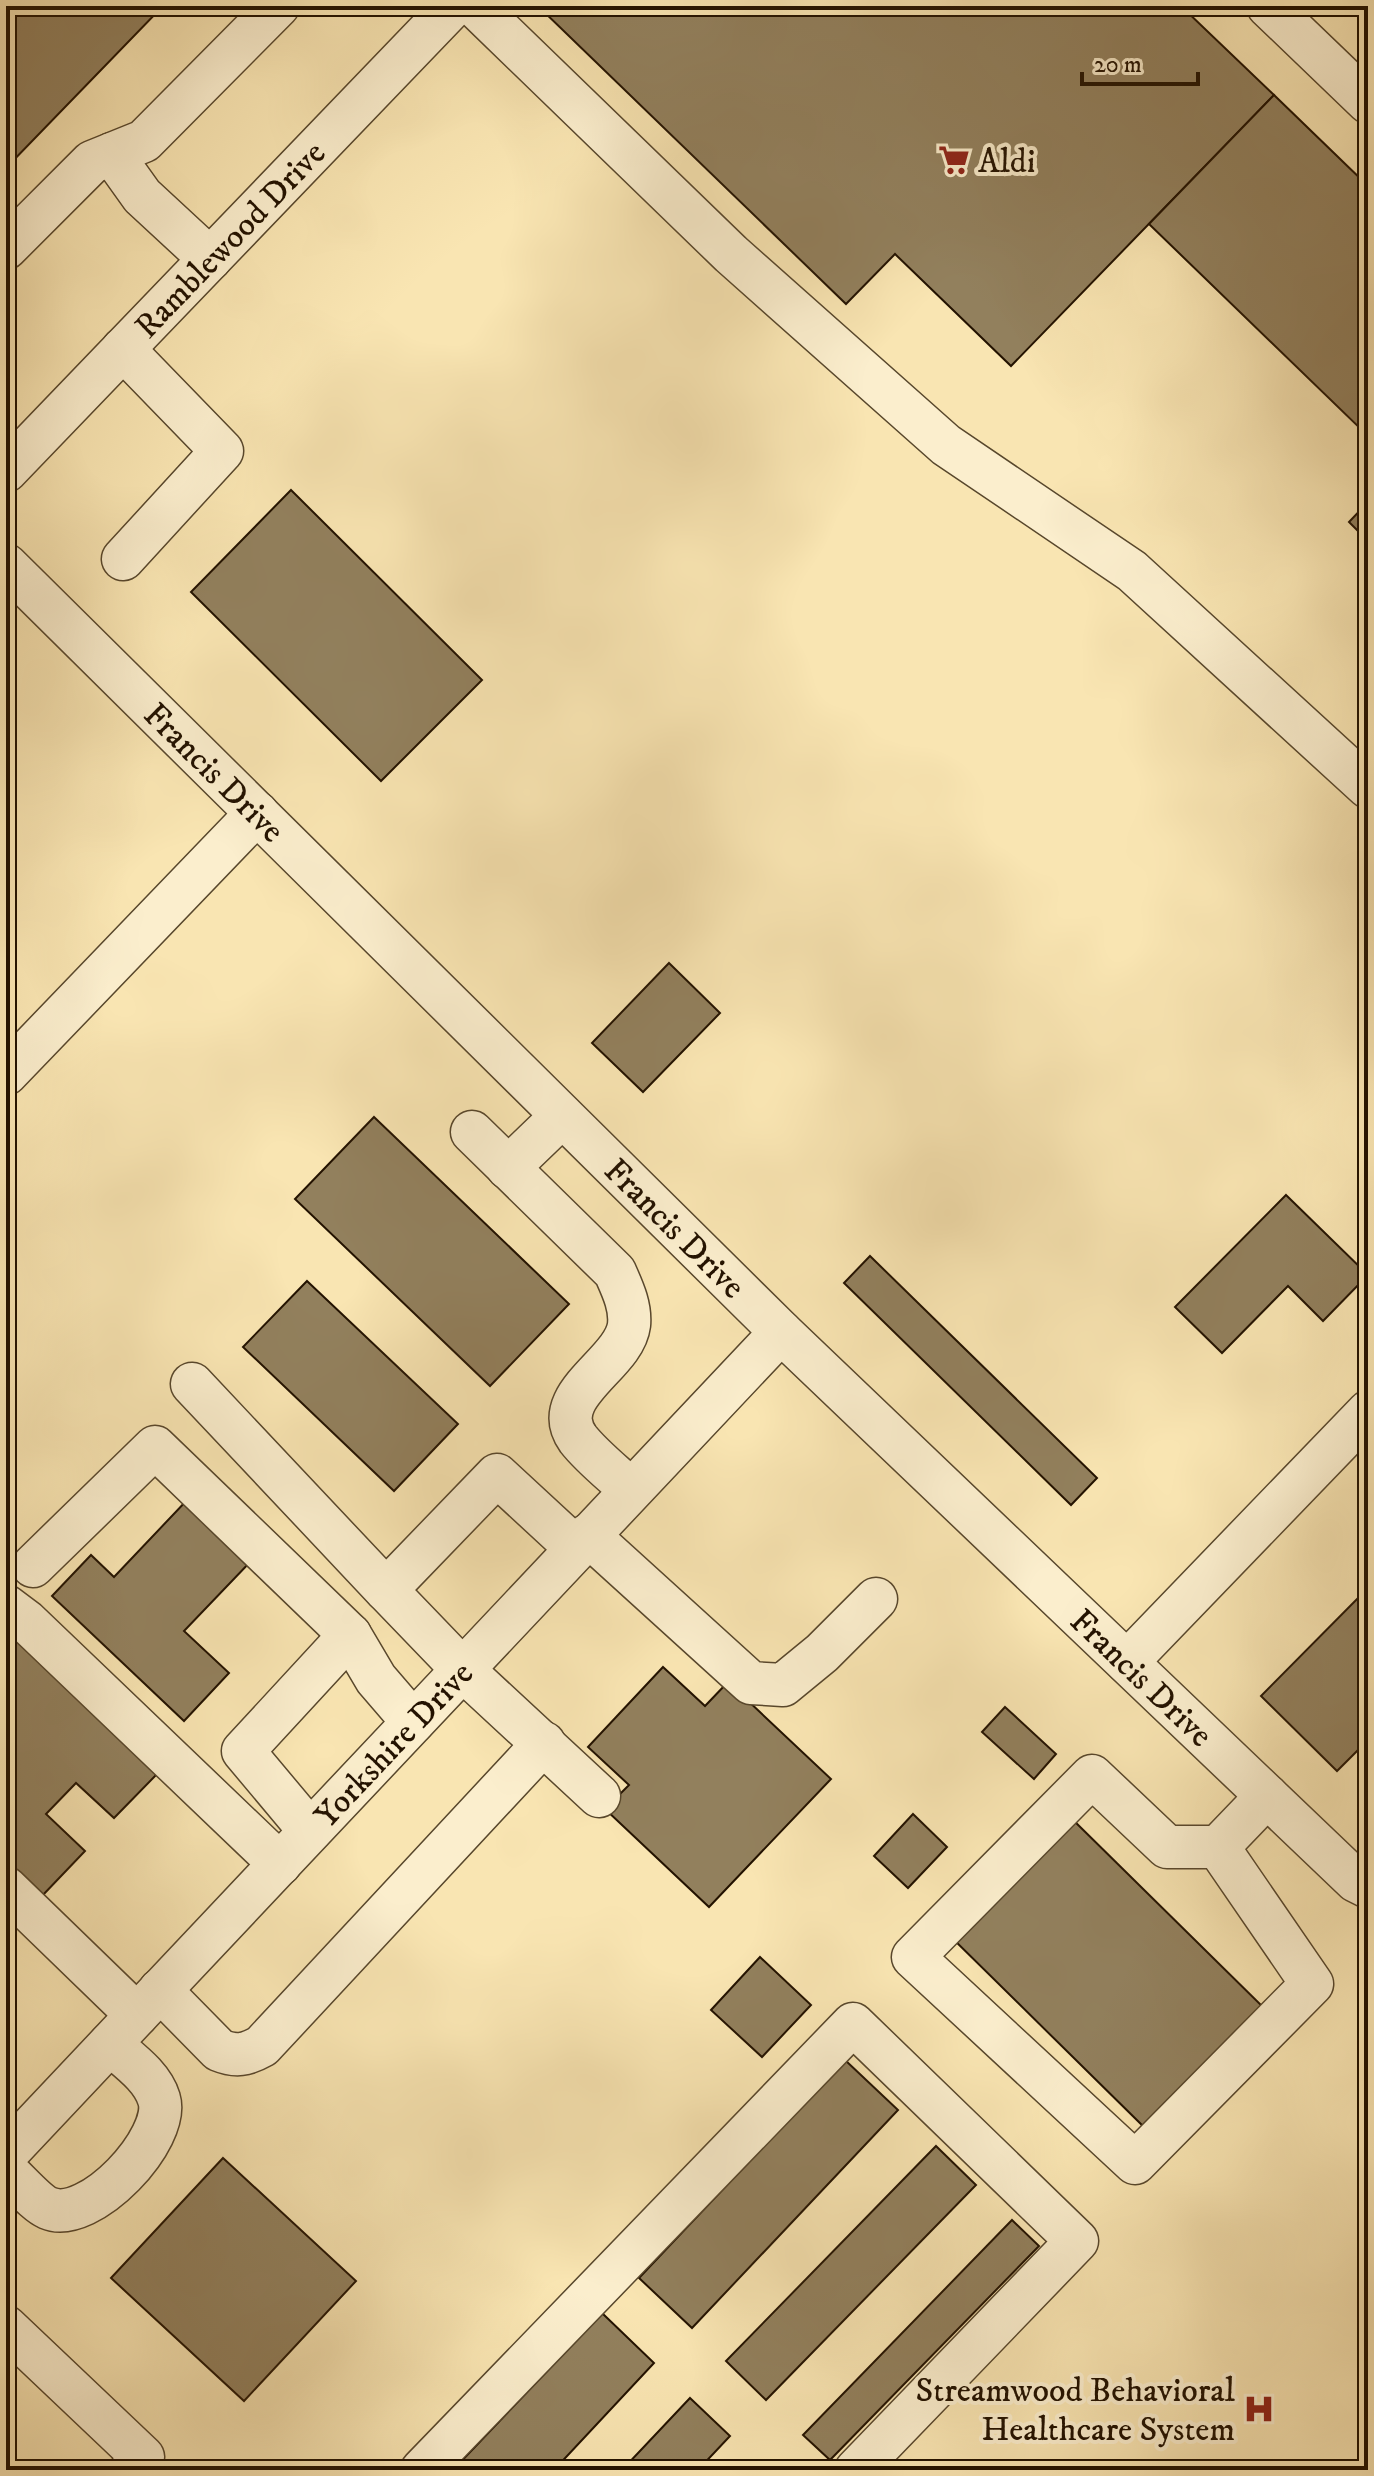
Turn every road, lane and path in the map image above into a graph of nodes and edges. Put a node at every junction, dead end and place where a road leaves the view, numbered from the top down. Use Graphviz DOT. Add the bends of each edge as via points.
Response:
graph roads {
  1 [pos="278,6"];
  2 [pos="453,6"];
  3 [pos="475,6"];
  4 [pos="1268,6"];
  5 [pos="1368,102"];
  6 [pos="112,154"];
  7 [pos="6,248"];
  8 [pos="210,259"];
  9 [pos="123,349"];
  10 [pos="6,471"];
  11 [pos="123,559"];
  12 [pos="6,565"];
  13 [pos="1368,787"];
  14 [pos="257,813"];
  15 [pos="6,1074"];
  16 [pos="562,1116"];
  17 [pos="472,1132"];
  18 [pos="508,1168"];
  19 [pos="781,1332"];
  20 [pos="192,1384"];
  21 [pos="1368,1412"];
  22 [pos="631,1490"];
  23 [pos="582,1542"];
  24 [pos="33,1566"];
  25 [pos="386,1590"];
  26 [pos="876,1599"];
  27 [pos="6,1606"];
  28 [pos="350,1635"];
  29 [pos="1127,1662"];
  30 [pos="463,1670"];
  31 [pos="413,1722"];
  32 [pos="544,1743"];
  33 [pos="599,1796"];
  34 [pos="1267,1796"];
  35 [pos="310,1831"];
  36 [pos="1218,1847"];
  37 [pos="280,1864"];
  38 [pos="1360,1874"];
  39 [pos="6,1888"];
  40 [pos="136,2017"];
  41 [pos="6,2154"];
  42 [pos="6,2171"];
  43 [pos="6,2327"];
  44 [pos="131,2470"];
  45 [pos="422,2470"];
  46 [pos="856,2470"];
  1 -- 6 [label="street" via="144,141"];
  2 -- 8 [label="street, Ramblewood Drive"];
  3 -- 13 [label="street" via="731,254 946,445 1132,571"];
  4 -- 5 [label="street"];
  6 -- 7 [label="street" via="92,162"];
  6 -- 8 [label="street" via="142,196"];
  8 -- 9 [label="street, Ramblewood Drive"];
  9 -- 10 [label="street, Ramblewood Drive"];
  9 -- 11 [label="street" via="222,451"];
  12 -- 14 [label="street, Francis Drive"];
  14 -- 15 [label="street"];
  14 -- 16 [label="street, Francis Drive"];
  16 -- 18 [label="street"];
  16 -- 19 [label="street, Francis Drive"];
  17 -- 18 [label="street"];
  18 -- 22 [label="street" via="615,1272 623,1289 629,1309 627,1334 578,1394 571,1416 577,1438"];
  19 -- 22 [label="street, Yorkshire Drive"];
  19 -- 29 [label="street, Francis Drive"];
  20 -- 25 [label="street"];
  21 -- 29 [label="street"];
  22 -- 23 [label="street, Yorkshire Drive"];
  23 -- 25 [label="street" via="497,1475"];
  23 -- 26 [label="street" via="751,1683 783,1685"];
  23 -- 30 [label="street, Yorkshire Drive"];
  24 -- 28 [label="street" via="155,1447"];
  25 -- 30 [label="street"];
  27 -- 37 [label="street"];
  28 -- 31 [label="street" via="376,1679"];
  28 -- 35 [label="street" via="243,1751"];
  29 -- 34 [label="street, Francis Drive"];
  30 -- 31 [label="street, Yorkshire Drive"];
  30 -- 32 [label="street"];
  31 -- 35 [label="street, Yorkshire Drive"];
  32 -- 33 [label="street"];
  32 -- 40 [label="street" via="262,2046 246,2055 231,2055"];
  34 -- 36 [label="street"];
  34 -- 38 [label="street, Francis Drive"];
  35 -- 37 [label="street, Yorkshire Drive"];
  36 -- 36 [label="street" via="1167,1847 1092,1776 913,1957 1135,2163 1312,1984"];
  37 -- 40 [label="street, Yorkshire Drive"];
  39 -- 40 [label="street"];
  40 -- 41 [label="street, Yorkshire Drive"];
  40 -- 42 [label="street" via="160,2102 159,2122 146,2148 118,2181 86,2205 63,2210 47,2208"];
  43 -- 44 [label="street" via="143,2457"];
  45 -- 46 [label="street" via="853,2024 1077,2241"];
}
